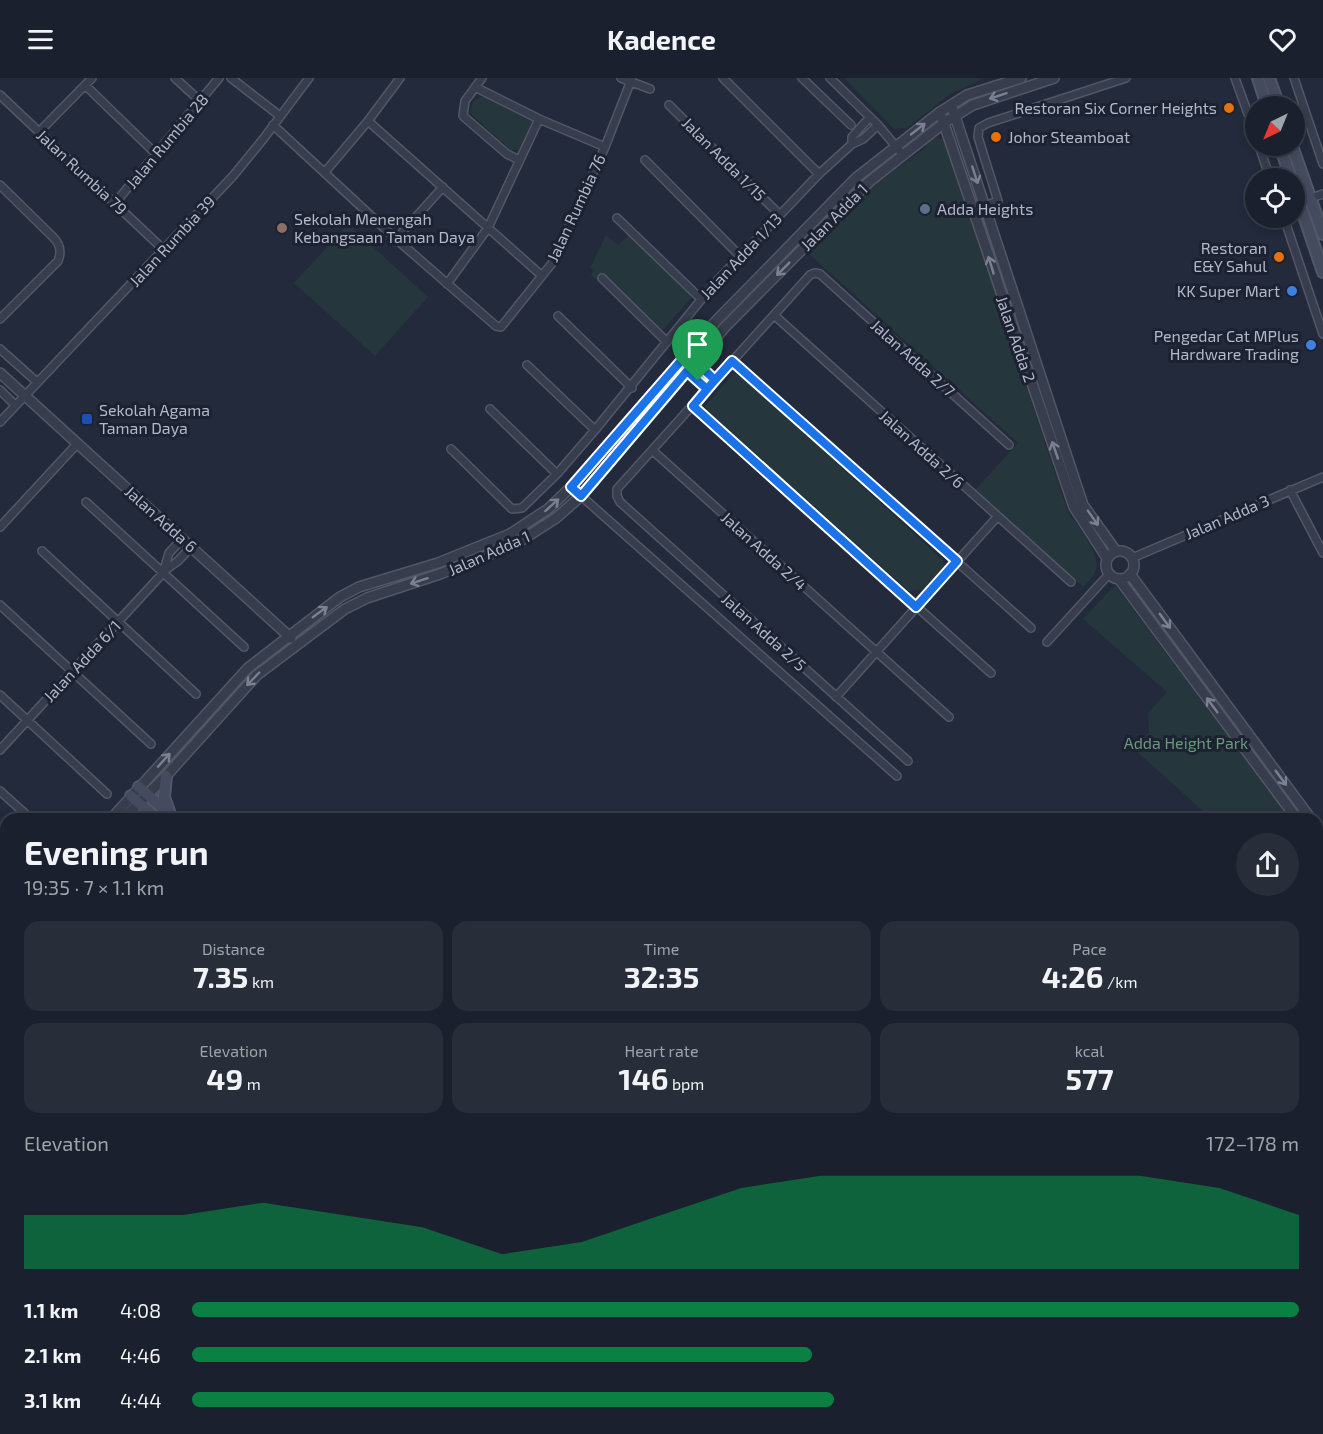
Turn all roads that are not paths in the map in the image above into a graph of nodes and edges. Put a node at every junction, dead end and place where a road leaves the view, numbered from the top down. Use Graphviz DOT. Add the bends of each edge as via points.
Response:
graph roads {
  1 [pos="92,78"];
  2 [pos="175,78"];
  3 [pos="219,78"];
  4 [pos="231,78"];
  5 [pos="309,78"];
  6 [pos="400,78"];
  7 [pos="482,78"];
  8 [pos="621,78"];
  9 [pos="723,78"];
  10 [pos="802,78"];
  11 [pos="830,78"];
  12 [pos="1021,78"];
  13 [pos="1054,78"];
  14 [pos="1126,78"];
  15 [pos="1235,78"];
  16 [pos="1258,78"];
  17 [pos="1269,78"];
  18 [pos="1294,78"];
  19 [pos="631,80"];
  20 [pos="85,85"];
  21 [pos="475,87"];
  22 [pos="650,89"];
  23 [pos="0,95"];
  24 [pos="1264,96"];
  25 [pos="1275,96"];
  26 [pos="200,101"];
  27 [pos="669,105"];
  28 [pos="951,105"];
  29 [pos="1245,106"];
  30 [pos="940,112"];
  31 [pos="955,115"];
  32 [pos="280,116"];
  33 [pos="869,118"];
  34 [pos="539,119"];
  35 [pos="368,121"];
  36 [pos="944,123"];
  37 [pos="273,125"];
  38 [pos="851,125"];
  39 [pos="878,125"];
  40 [pos="39,132"];
  41 [pos="852,144"];
  42 [pos="896,146"];
  43 [pos="605,147"];
  44 [pos="156,154"];
  45 [pos="903,155"];
  46 [pos="1296,156"];
  47 [pos="519,160"];
  48 [pos="645,160"];
  49 [pos="1323,164"];
  50 [pos="325,172"];
  51 [pos="819,174"];
  52 [pos="0,185"];
  53 [pos="443,187"];
  54 [pos="1323,194"];
  55 [pos="1311,198"];
  56 [pos="1305,200"];
  57 [pos="115,203"];
  58 [pos="984,206"];
  59 [pos="973,210"];
  60 [pos="779,214"];
  61 [pos="618,218"];
  62 [pos="1305,220"];
  63 [pos="488,228"];
  64 [pos="1287,228"];
  65 [pos="1323,234"];
  66 [pos="396,239"];
  67 [pos="164,250"];
  68 [pos="740,256"];
  69 [pos="1323,272"];
  70 [pos="541,275"];
  71 [pos="602,278"];
  72 [pos="447,284"];
  73 [pos="701,299"];
  74 [pos="774,315"];
  75 [pos="558,316"];
  76 [pos="0,319"];
  77 [pos="1323,334"];
  78 [pos="667,342"];
  79 [pos="0,349"];
  80 [pos="687,354"];
  81 [pos="732,361"];
  82 [pos="695,362"];
  83 [pos="680,364"];
  84 [pos="526,365"];
  85 [pos="687,371"];
  86 [pos="0,373"];
  87 [pos="715,380"];
  88 [pos="37,382"];
  89 [pos="632,388"];
  90 [pos="707,389"];
  91 [pos="0,390"];
  92 [pos="24,395"];
  93 [pos="15,405"];
  94 [pos="693,406"];
  95 [pos="490,409"];
  96 [pos="0,422"];
  97 [pos="596,430"];
  98 [pos="77,444"];
  99 [pos="1009,445"];
  100 [pos="451,449"];
  101 [pos="652,450"];
  102 [pos="1067,469"];
  103 [pos="557,474"];
  104 [pos="1323,477"];
  105 [pos="571,487"];
  106 [pos="1290,490"];
  107 [pos="581,496"];
  108 [pos="86,501"];
  109 [pos="997,517"];
  110 [pos="0,527"];
  111 [pos="182,539"];
  112 [pos="191,547"];
  113 [pos="42,551"];
  114 [pos="1116,551"];
  115 [pos="1323,553"];
  116 [pos="1107,558"];
  117 [pos="1132,558"];
  118 [pos="957,561"];
  119 [pos="163,572"];
  120 [pos="1109,574"];
  121 [pos="1130,574"];
  122 [pos="1119,579"];
  123 [pos="1071,582"];
  124 [pos="0,605"];
  125 [pos="916,607"];
  126 [pos="118,622"];
  127 [pos="1031,628"];
  128 [pos="288,635"];
  129 [pos="1047,642"];
  130 [pos="297,644"];
  131 [pos="244,647"];
  132 [pos="876,651"];
  133 [pos="73,671"];
  134 [pos="990,673"];
  135 [pos="196,694"];
  136 [pos="0,695"];
  137 [pos="836,697"];
  138 [pos="949,717"];
  139 [pos="27,720"];
  140 [pos="151,744"];
  141 [pos="0,750"];
  142 [pos="908,761"];
  143 [pos="166,776"];
  144 [pos="897,776"];
  145 [pos="0,791"];
  146 [pos="106,794"];
  147 [pos="139,795"];
  148 [pos="24,813"];
  149 [pos="118,813"];
  150 [pos="128,813"];
  151 [pos="152,813"];
  152 [pos="167,813"];
  153 [pos="171,813"];
  154 [pos="1293,813"];
  155 [pos="1307,813"];
  1 -- 20 [label="street"];
  2 -- 26 [label="street"];
  3 -- 26 [label="street, Jalan Rumbia 28"];
  4 -- 32 [label="street"];
  5 -- 32 [label="street, Jalan Rumbia 39"];
  6 -- 35 [label="street"];
  7 -- 21 [label="street"];
  8 -- 19 [label="street"];
  9 -- 51 [label="street"];
  10 -- 38 [label="street"];
  11 -- 33 [label="street"];
  12 -- 28 [label="street, Jalan Adda 1" via="968,95"];
  13 -- 31 [label="street, Jalan Adda 1, one-way" via="973,105"];
  14 -- 58 [label="street" via="979,128 978,137 998,201"];
  15 -- 29 [label="street"];
  16 -- 24 [label="main road"];
  17 -- 25 [label="main road"];
  18 -- 49 [label="street"];
  19 -- 22 [label="street"];
  19 -- 43 [label="street, Jalan Rumbia 76"];
  20 -- 40 [label="street"];
  20 -- 44 [label="street"];
  21 -- 34 [label="street"];
  21 -- 47 [label="street" via="465,101 463,116"];
  23 -- 40 [label="street, Jalan Rumbia 79"];
  26 -- 44 [label="street, Jalan Rumbia 28"];
  27 -- 60 [label="street, Jalan Adda 1/15"];
  28 -- 30 [label="street, Jalan Adda 1"];
  28 -- 31 [label="street, Jalan Adda 2"];
  30 -- 36 [label="street, Jalan Adda 2"];
  42 -- 30 [label="street, Jalan Adda 1, one-way"];
  31 -- 36 [label="street, Jalan Adda 1"];
  31 -- 58 [label="street, Jalan Adda 2, one-way"];
  32 -- 37 [label="street, Jalan Rumbia 39"];
  33 -- 39 [label="street"];
  33 -- 41 [label="street" via="852,137"];
  34 -- 43 [label="street"];
  34 -- 47 [label="street"];
  35 -- 50 [label="street"];
  35 -- 53 [label="street"];
  36 -- 45 [label="street, Jalan Adda 1"];
  36 -- 59 [label="street, Jalan Adda 2"];
  37 -- 50 [label="street"];
  37 -- 67 [label="street, Jalan Rumbia 39" via="249,158"];
  39 -- 41 [label="street" via="863,140"];
  39 -- 42 [label="street"];
  40 -- 57 [label="street, Jalan Rumbia 79"];
  41 -- 51 [label="street, Jalan Adda 1/13"];
  42 -- 45 [label="street"];
  42 -- 80 [label="street, Jalan Adda 1" via="856,178"];
  43 -- 70 [label="street, Jalan Rumbia 76" via="553,262"];
  44 -- 57 [label="street, Jalan Rumbia 28"];
  45 -- 82 [label="street, Jalan Adda 1, one-way" via="860,190"];
  46 -- 55 [label="main road"];
  47 -- 63 [label="street"];
  48 -- 68 [label="street"];
  50 -- 66 [label="street"];
  51 -- 60 [label="street, Jalan Adda 1/13"];
  52 -- 76 [label="street" via="53,237 60,251 58,261"];
  53 -- 63 [label="street"];
  53 -- 66 [label="street"];
  54 -- 55 [label="street"];
  55 -- 56 [label="street"];
  55 -- 65 [label="main road"];
  57 -- 67 [label="street, Jalan Rumbia 79"];
  58 -- 59 [label="street"];
  58 -- 102 [label="street, Jalan Adda 2"];
  102 -- 59 [label="street, Jalan Adda 2, one-way" via="998,289"];
  60 -- 68 [label="street, Jalan Adda 1/13"];
  61 -- 73 [label="street"];
  62 -- 69 [label="main road"];
  63 -- 70 [label="street"];
  63 -- 72 [label="street"];
  64 -- 77 [label="street"];
  66 -- 72 [label="street"];
  67 -- 88 [label="street, Jalan Rumbia 39"];
  68 -- 73 [label="street, Jalan Adda 1/13"];
  70 -- 72 [label="street, Jalan Rumbia 76" via="501,327"];
  71 -- 78 [label="street"];
  73 -- 78 [label="street, Jalan Adda 1/13"];
  74 -- 81 [label="street"];
  74 -- 99 [label="street, Jalan Adda 2/7" via="810,275 820,274"];
  74 -- 109 [label="street, Jalan Adda 2/6"];
  75 -- 89 [label="street"];
  78 -- 89 [label="street, Jalan Adda 1/13"];
  79 -- 88 [label="street"];
  80 -- 82 [label="street"];
  80 -- 83 [label="street, Jalan Adda 1"];
  81 -- 87 [label="street"];
  81 -- 118 [label="street"];
  82 -- 85 [label="street, Jalan Adda 1"];
  82 -- 87 [label="street"];
  83 -- 85 [label="street"];
  83 -- 105 [label="street, Jalan Adda 1"];
  84 -- 97 [label="street"];
  85 -- 90 [label="street"];
  85 -- 107 [label="street, Jalan Adda 1"];
  86 -- 92 [label="street, Jalan Adda 6"];
  87 -- 90 [label="street"];
  88 -- 92 [label="street, Jalan Rumbia 39"];
  89 -- 97 [label="street, Jalan Adda 1/13"];
  90 -- 94 [label="street"];
  91 -- 93 [label="street"];
  92 -- 93 [label="street, Jalan Rumbia 39"];
  92 -- 98 [label="street, Jalan Adda 6"];
  93 -- 96 [label="street, Jalan Rumbia 39"];
  94 -- 101 [label="street"];
  94 -- 125 [label="street"];
  95 -- 103 [label="street"];
  97 -- 103 [label="street, Jalan Adda 1/13"];
  98 -- 110 [label="street"];
  98 -- 111 [label="street, Jalan Adda 6"];
  100 -- 103 [label="street, Jalan Adda 1/13" via="512,509 522,508"];
  101 -- 132 [label="street, Jalan Adda 2/4"];
  101 -- 137 [label="street, Jalan Adda 2/5" via="617,489 620,502"];
  102 -- 114 [label="street, Jalan Adda 2, one-way" via="1083,505"];
  102 -- 116 [label="street, Jalan Adda 2" via="1074,507"];
  104 -- 106 [label="street, Jalan Adda 3"];
  105 -- 107 [label="street"];
  128 -- 105 [label="street, Jalan Adda 1, one-way" via="359,587 438,563 510,534 548,509"];
  106 -- 115 [label="street"];
  106 -- 117 [label="street, Jalan Adda 3"];
  107 -- 130 [label="street, Jalan Adda 1, one-way" via="514,545 367,598"];
  107 -- 144 [label="street"];
  108 -- 119 [label="street"];
  109 -- 118 [label="street"];
  109 -- 123 [label="street, Jalan Adda 2/6"];
  111 -- 112 [label="street, Jalan Adda 6"];
  111 -- 119 [label="street" via="169,553"];
  112 -- 119 [label="street"];
  112 -- 128 [label="street, Jalan Adda 6"];
  113 -- 126 [label="street"];
  114 -- 116 [label="street"];
  114 -- 117 [label="street" via="1127,552"];
  116 -- 120 [label="street, Jalan Adda 2"];
  117 -- 121 [label="street"];
  118 -- 125 [label="street"];
  118 -- 127 [label="street"];
  119 -- 126 [label="street, Jalan Adda 6/1"];
  119 -- 131 [label="street"];
  120 -- 122 [label="street"];
  120 -- 129 [label="street"];
  121 -- 122 [label="street"];
  121 -- 155 [label="street, one-way"];
  154 -- 122 [label="street, one-way"];
  124 -- 133 [label="street"];
  125 -- 132 [label="street"];
  125 -- 134 [label="street"];
  126 -- 133 [label="street, Jalan Adda 6/1"];
  126 -- 135 [label="street"];
  128 -- 130 [label="street, Jalan Adda 6"];
  147 -- 128 [label="street, Jalan Adda 1, one-way" via="248,668"];
  130 -- 143 [label="street, Jalan Adda 1, one-way" via="257,675"];
  132 -- 137 [label="street"];
  132 -- 138 [label="street, Jalan Adda 2/4"];
  133 -- 139 [label="street, Jalan Adda 6/1"];
  133 -- 140 [label="street"];
  136 -- 139 [label="street"];
  137 -- 142 [label="street, Jalan Adda 2/5"];
  139 -- 141 [label="street, Jalan Adda 6/1"];
  139 -- 146 [label="street"];
  143 -- 147 [label="street, Jalan Adda 1"];
  143 -- 153 [label="main road" via="164,797"];
  145 -- 148 [label="street"];
  147 -- 149 [label="street, Jalan Adda 1"];
  147 -- 150 [label="street, Jalan Adda 1"];
  147 -- 151 [label="main road"];
  147 -- 152 [label="main road"];
}
